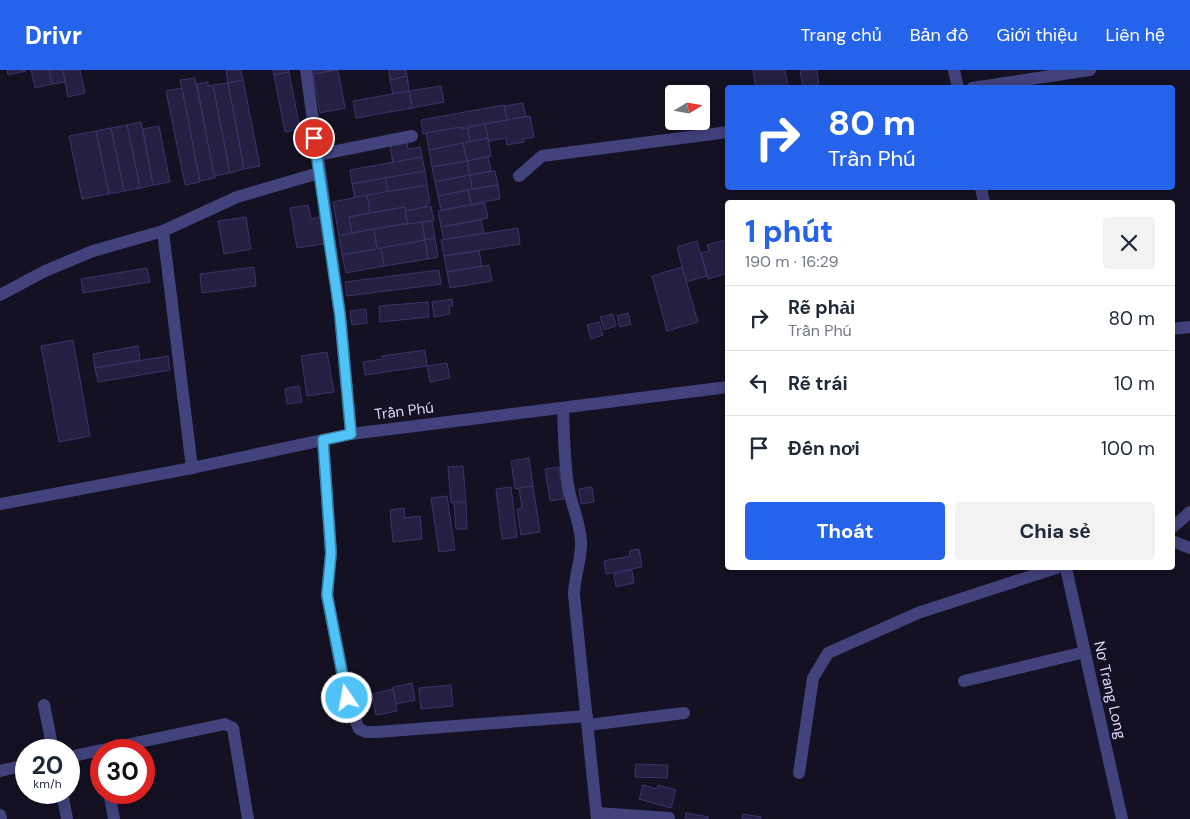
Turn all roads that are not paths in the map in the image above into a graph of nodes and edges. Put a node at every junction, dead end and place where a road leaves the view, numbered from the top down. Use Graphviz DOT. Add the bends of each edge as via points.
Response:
graph roads {
  1 [pos="306,70"];
  2 [pos="954,70"];
  3 [pos="1090,70"];
  4 [pos="957,85"];
  5 [pos="992,85"];
  6 [pos="725,132"];
  7 [pos="412,136"];
  8 [pos="317,155"];
  9 [pos="319,173"];
  10 [pos="519,176"];
  11 [pos="163,231"];
  12 [pos="0,295"];
  13 [pos="1190,326"];
  14 [pos="1175,328"];
  15 [pos="725,387"];
  16 [pos="563,408"];
  17 [pos="351,434"];
  18 [pos="323,440"];
  19 [pos="192,468"];
  20 [pos="0,504"];
  21 [pos="1190,512"];
  22 [pos="1190,524"];
  23 [pos="1175,525"];
  24 [pos="1175,527"];
  25 [pos="1175,543"];
  26 [pos="1190,548"];
  27 [pos="1050,570"];
  28 [pos="1066,570"];
  29 [pos="1085,652"];
  30 [pos="964,682"];
  31 [pos="44,705"];
  32 [pos="684,713"];
  33 [pos="587,721"];
  34 [pos="51,739"];
  35 [pos="155,740"];
  36 [pos="15,768"];
  37 [pos="0,771"];
  38 [pos="799,773"];
  39 [pos="64,804"];
  40 [pos="111,804"];
  41 [pos="597,816"];
  42 [pos="669,818"];
  43 [pos="67,819"];
  44 [pos="114,819"];
  45 [pos="248,819"];
  46 [pos="1122,819"];
  1 -- 8 [label="street"];
  2 -- 4 [label="street"];
  3 -- 5 [label="street"];
  6 -- 10 [label="street" via="542,156"];
  7 -- 8 [label="street"];
  8 -- 9 [label="street"];
  9 -- 11 [label="street" via="237,197"];
  9 -- 17 [label="street" via="340,315"];
  11 -- 12 [label="street" via="93,251"];
  11 -- 19 [label="street"];
  13 -- 14 [label="street"];
  15 -- 16 [label="street, Trần Phú"];
  16 -- 17 [label="street, Trần Phú"];
  16 -- 33 [label="street" via="567,482 582,545 574,595"];
  17 -- 18 [label="street, Trần Phú"];
  18 -- 19 [label="street, Trần Phú"];
  18 -- 33 [label="street" via="331,553 327,595 347,698 359,729 377,732"];
  19 -- 20 [label="street, Trần Phú"];
  21 -- 23 [label="street"];
  22 -- 24 [label="street"];
  25 -- 26 [label="street"];
  27 -- 38 [label="street" via="918,613 828,653 813,678"];
  28 -- 29 [label="street, Nơ Trang Long"];
  29 -- 30 [label="street"];
  29 -- 46 [label="street, Nơ Trang Long"];
  31 -- 34 [label="street"];
  32 -- 33 [label="street"];
  33 -- 41 [label="street"];
  35 -- 45 [label="street" via="225,724 233,728"];
  36 -- 37 [label="street"];
  39 -- 43 [label="street"];
  40 -- 44 [label="street"];
  41 -- 42 [label="street"];
}
